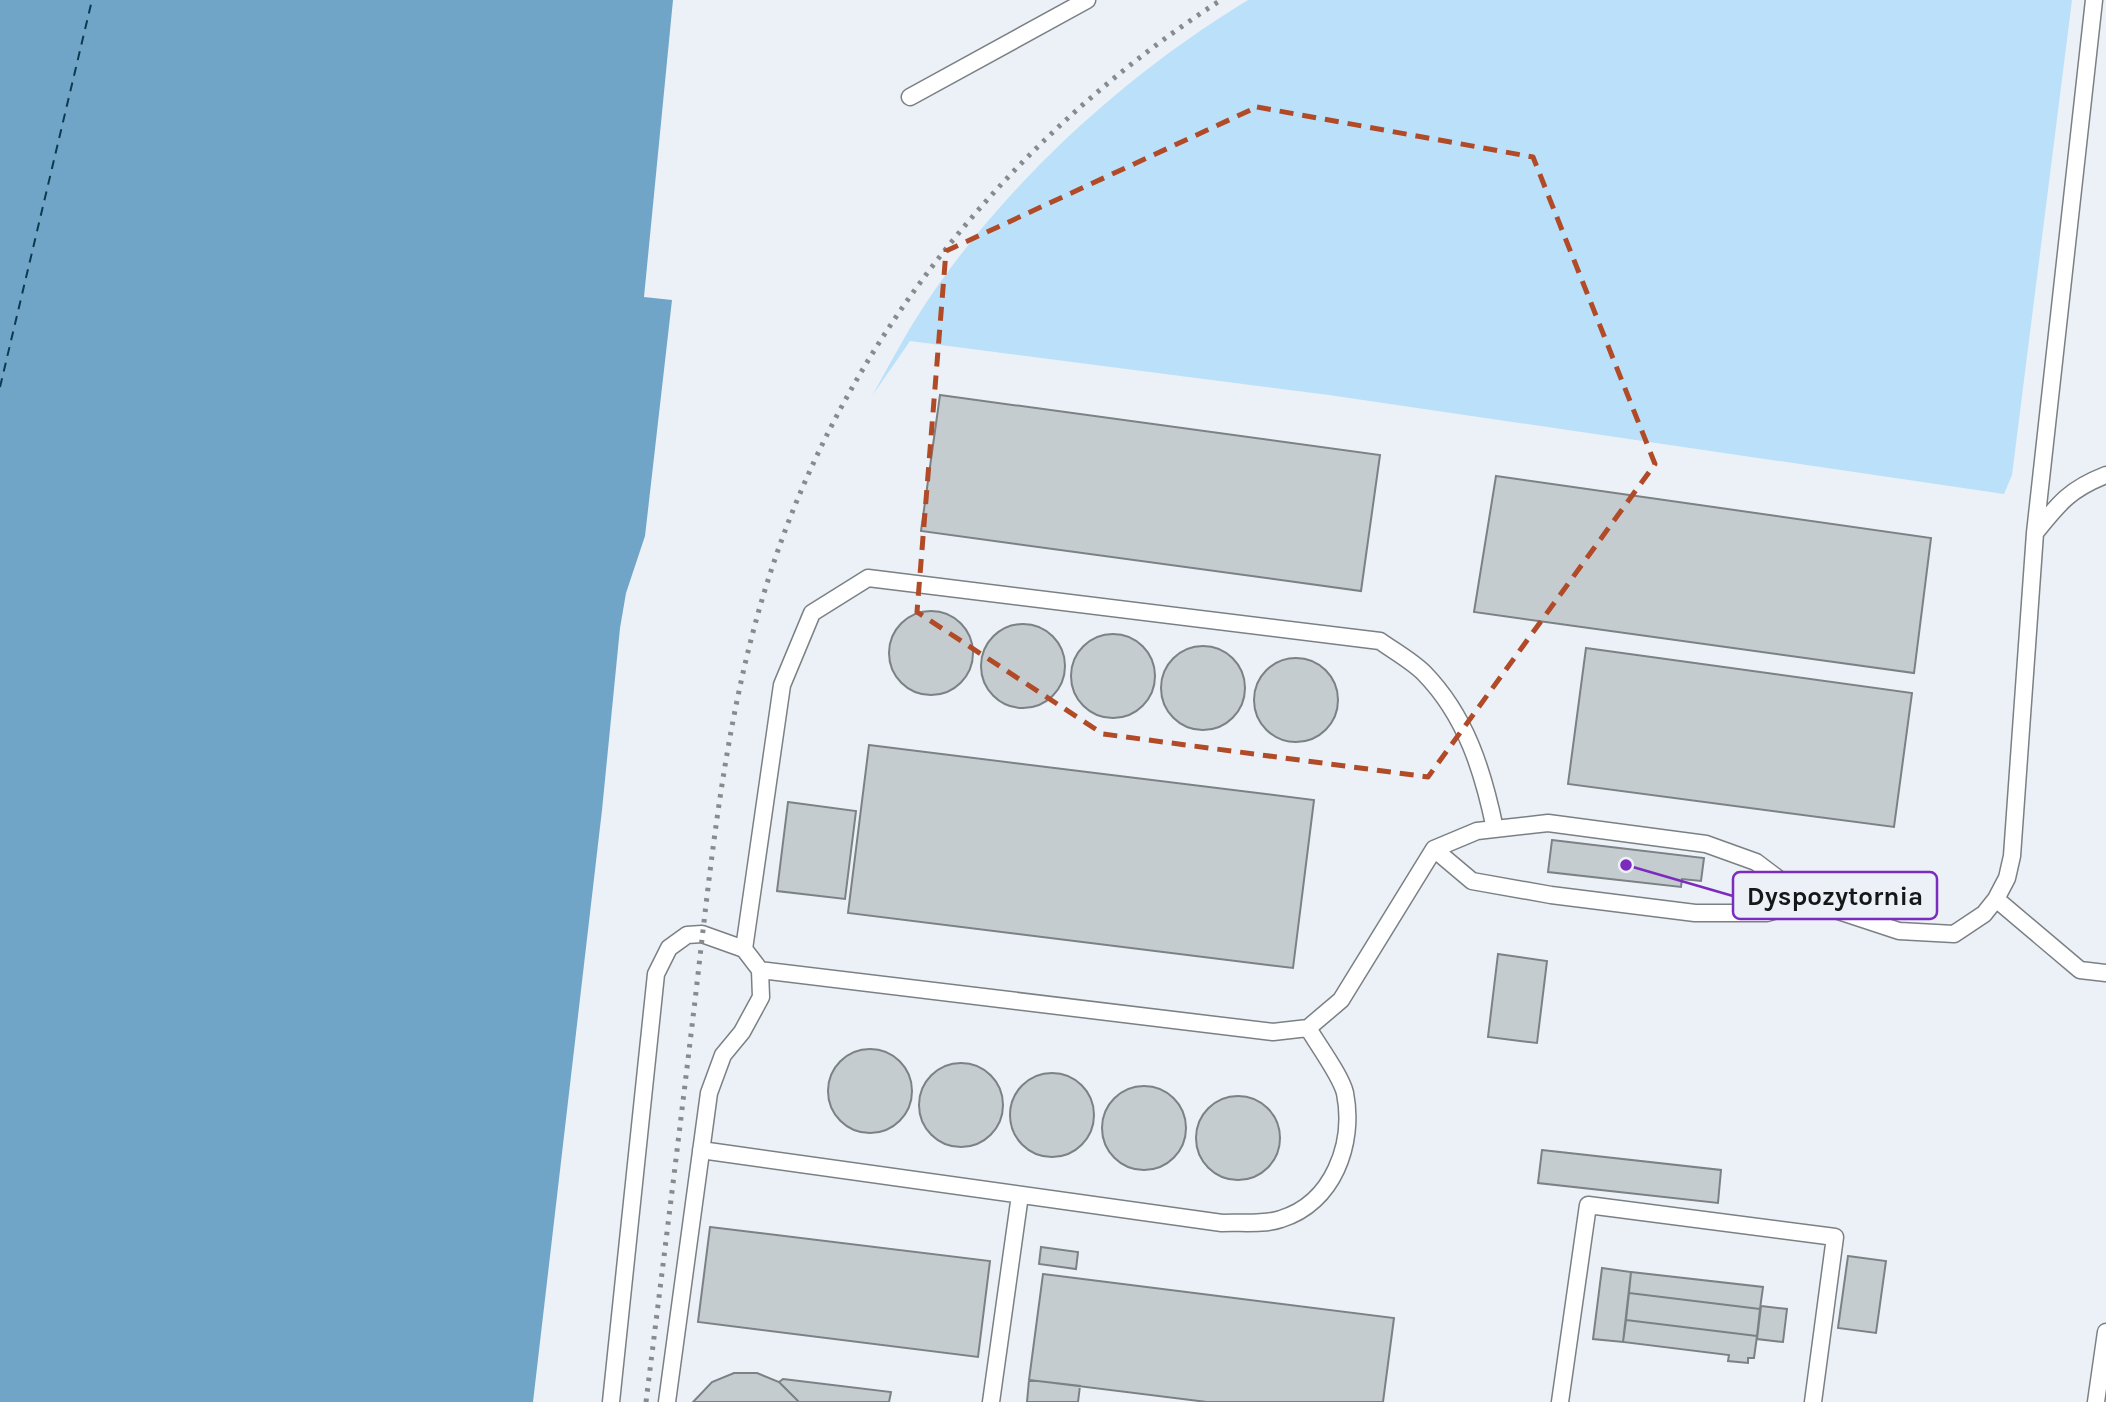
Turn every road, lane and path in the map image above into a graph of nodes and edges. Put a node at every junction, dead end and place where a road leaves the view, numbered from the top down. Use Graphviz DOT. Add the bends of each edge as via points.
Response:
graph roads {
  1 [pos="1087,0"];
  2 [pos="2094,0"];
  3 [pos="909,97"];
  4 [pos="2106,475"];
  5 [pos="2035,533"];
  6 [pos="1495,829"];
  7 [pos="1434,849"];
  8 [pos="1996,899"];
  9 [pos="1808,901"];
  10 [pos="744,949"];
  11 [pos="760,970"];
  12 [pos="2106,973"];
  13 [pos="1308,1028"];
  14 [pos="701,1150"];
  15 [pos="1020,1195"];
  16 [pos="2106,1332"];
  17 [pos="611,1402"];
  18 [pos="667,1402"];
  19 [pos="991,1402"];
  20 [pos="1560,1402"];
  21 [pos="1813,1402"];
  22 [pos="2096,1402"];
  1 -- 3 [label="lane"];
  2 -- 5 [label="lane"];
  4 -- 5 [label="lane" via="2079,485"];
  5 -- 8 [label="lane" via="2015,831 2007,878"];
  6 -- 7 [label="lane" via="1477,831"];
  6 -- 9 [label="lane" via="1548,823 1706,844 1756,862"];
  6 -- 10 [label="lane" via="1485,780 1459,717 1423,672 1380,641 868,578 812,613 782,685"];
  7 -- 9 [label="lane" via="1472,881 1551,895 1695,913 1767,913"];
  7 -- 13 [label="lane" via="1341,1000"];
  8 -- 9 [label="lane" via="1984,914 1954,934 1899,931"];
  8 -- 12 [label="lane" via="2081,970"];
  10 -- 11 [label="lane"];
  10 -- 17 [label="lane" via="702,934 687,935 669,948 656,974"];
  11 -- 13 [label="lane" via="1273,1032"];
  11 -- 14 [label="lane" via="761,997 723,1055 709,1093"];
  13 -- 15 [label="lane" via="1345,1091 1347,1122 1340,1165 1318,1200 1280,1220 1222,1223"];
  14 -- 15 [label="lane"];
  14 -- 18 [label="lane"];
  15 -- 19 [label="lane"];
  16 -- 22 [label="lane"];
  20 -- 21 [label="lane" via="1588,1205 1835,1237"];
}
